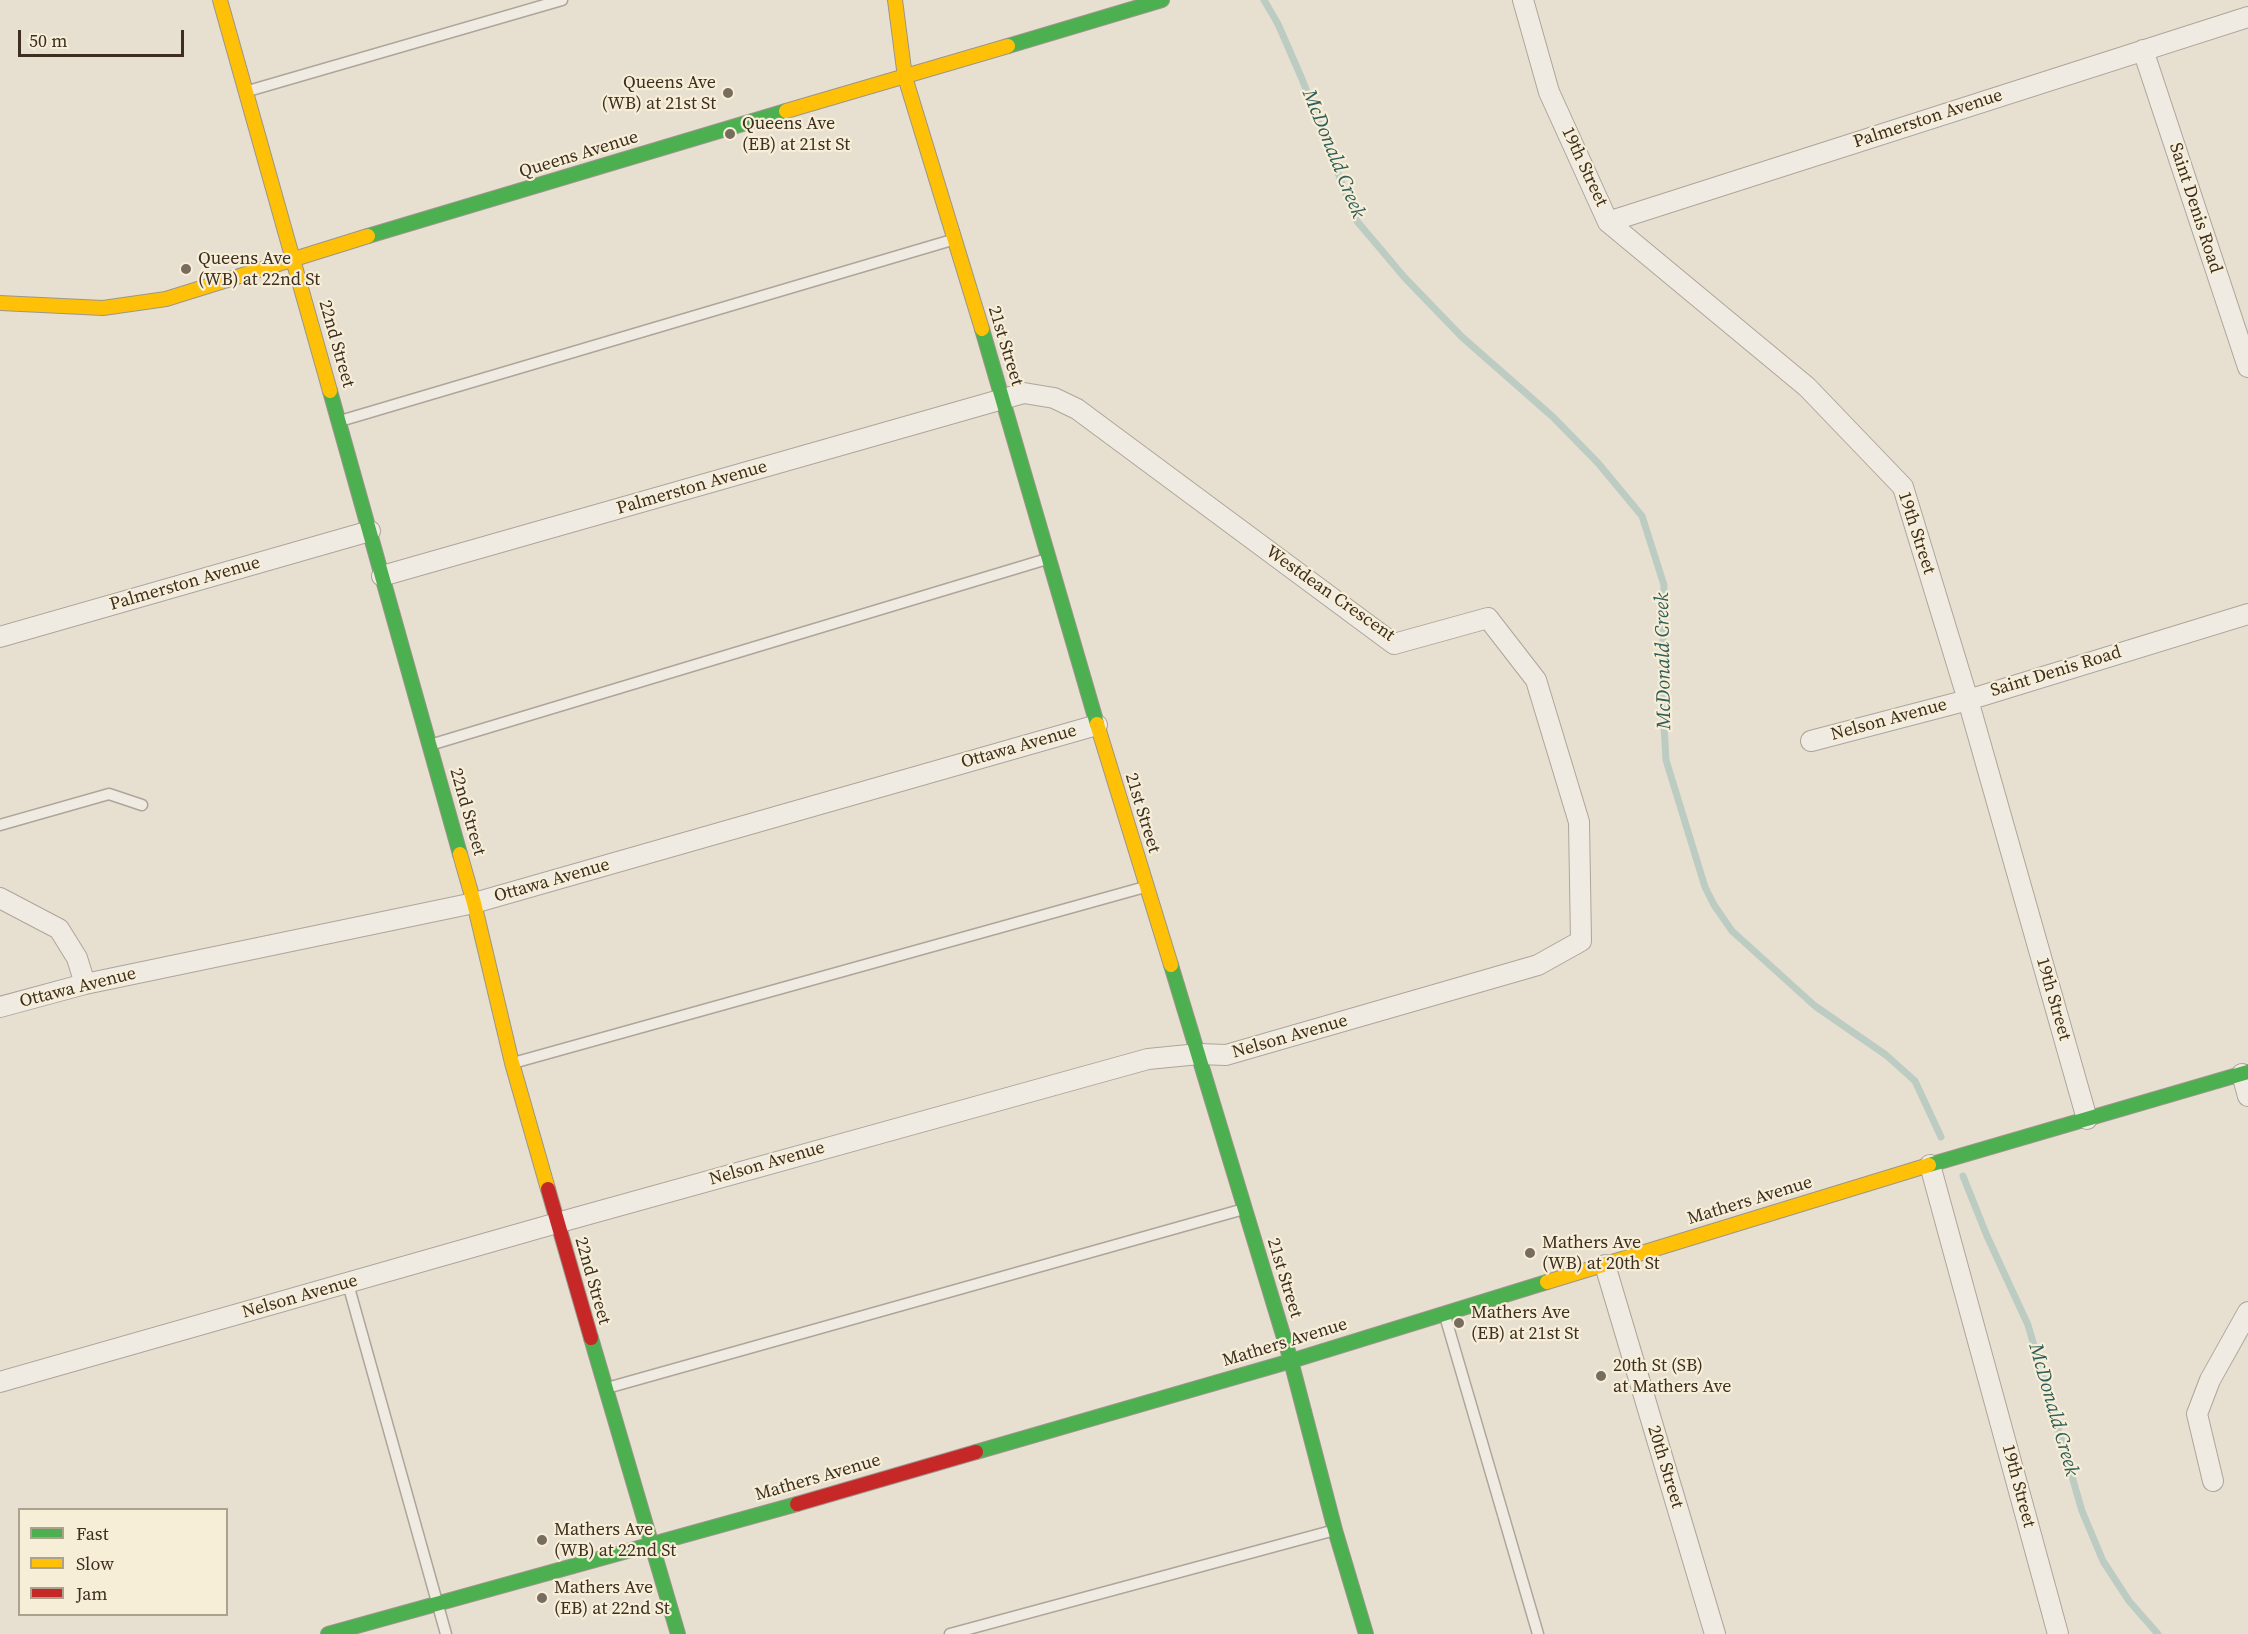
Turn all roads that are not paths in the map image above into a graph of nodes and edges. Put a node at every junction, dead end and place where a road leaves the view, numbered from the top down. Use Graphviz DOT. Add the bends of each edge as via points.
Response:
graph roads {
  1 [pos="220,0"];
  2 [pos="562,0"];
  3 [pos="895,0"];
  4 [pos="1162,0"];
  5 [pos="1523,0"];
  6 [pos="2248,18"];
  7 [pos="2143,50"];
  8 [pos="905,77"];
  9 [pos="247,91"];
  10 [pos="1608,222"];
  11 [pos="953,239"];
  12 [pos="293,258"];
  13 [pos="0,303"];
  14 [pos="2248,367"];
  15 [pos="1003,400"];
  16 [pos="340,421"];
  17 [pos="370,531"];
  18 [pos="1048,559"];
  19 [pos="382,576"];
  20 [pos="2248,614"];
  21 [pos="0,637"];
  22 [pos="1968,699"];
  23 [pos="1097,725"];
  24 [pos="1811,741"];
  25 [pos="430,745"];
  26 [pos="142,805"];
  27 [pos="0,825"];
  28 [pos="1146,887"];
  29 [pos="0,898"];
  30 [pos="474,903"];
  31 [pos="1538,965"];
  32 [pos="85,984"];
  33 [pos="0,1007"];
  34 [pos="1199,1054"];
  35 [pos="512,1063"];
  36 [pos="2245,1073"];
  37 [pos="2248,1096"];
  38 [pos="2087,1119"];
  39 [pos="1930,1165"];
  40 [pos="1245,1209"];
  41 [pos="557,1223"];
  42 [pos="1605,1265"];
  43 [pos="348,1284"];
  44 [pos="2248,1312"];
  45 [pos="1444,1313"];
  46 [pos="1291,1360"];
  47 [pos="0,1382"];
  48 [pos="604,1388"];
  49 [pos="2213,1481"];
  50 [pos="1335,1530"];
  51 [pos="652,1545"];
  52 [pos="438,1602"];
  53 [pos="328,1634"];
  54 [pos="446,1634"];
  55 [pos="678,1634"];
  56 [pos="950,1634"];
  57 [pos="1366,1634"];
  58 [pos="1538,1634"];
  59 [pos="1715,1634"];
  60 [pos="2058,1634"];
  1 -- 9 [label="street, 22nd Street"];
  2 -- 9 [label="lane"];
  3 -- 8 [label="street, 21st Street"];
  4 -- 8 [label="street, Queens Avenue"];
  5 -- 10 [label="street, 19th Street" via="1550,92"];
  6 -- 7 [label="street, Palmerston Avenue"];
  7 -- 10 [label="street, Palmerston Avenue"];
  7 -- 14 [label="street, Saint Denis Road"];
  8 -- 11 [label="street, 21st Street"];
  8 -- 12 [label="street, Queens Avenue"];
  9 -- 12 [label="street, 22nd Street"];
  10 -- 22 [label="street, 19th Street" via="1807,387 1903,487"];
  11 -- 15 [label="street, 21st Street"];
  11 -- 16 [label="lane"];
  12 -- 13 [label="street, Queens Avenue" via="166,299 103,308"];
  12 -- 16 [label="street, 22nd Street"];
  15 -- 18 [label="street, 21st Street"];
  15 -- 19 [label="street, Palmerston Avenue"];
  15 -- 31 [label="street, Westdean Crescent" via="1024,393 1054,398 1077,409 1394,644 1488,618 1536,680 1579,822 1581,941"];
  16 -- 17 [label="street, 22nd Street"];
  17 -- 19 [label="street, 22nd Street"];
  17 -- 21 [label="street, Palmerston Avenue"];
  18 -- 23 [label="street, 21st Street"];
  18 -- 25 [label="lane"];
  19 -- 25 [label="street, 22nd Street"];
  20 -- 22 [label="street, Saint Denis Road"];
  22 -- 24 [label="street, Nelson Avenue"];
  22 -- 38 [label="street, 19th Street"];
  23 -- 28 [label="street, 21st Street"];
  23 -- 30 [label="street, Ottawa Avenue"];
  25 -- 30 [label="street, 22nd Street"];
  26 -- 27 [label="lane" via="109,794"];
  28 -- 34 [label="street, 21st Street"];
  28 -- 35 [label="lane"];
  29 -- 32 [label="street" via="59,929 77,958"];
  30 -- 32 [label="street, Ottawa Avenue"];
  30 -- 35 [label="street, 22nd Street"];
  31 -- 34 [label="street, Nelson Avenue" via="1226,1055"];
  32 -- 33 [label="street, Ottawa Avenue"];
  34 -- 40 [label="street, 21st Street"];
  34 -- 41 [label="street, Nelson Avenue" via="1148,1059"];
  35 -- 41 [label="street, 22nd Street"];
  36 -- 37 [label="street"];
  36 -- 38 [label="street, Mathers Avenue"];
  38 -- 39 [label="street, Mathers Avenue"];
  39 -- 42 [label="street, Mathers Avenue"];
  39 -- 60 [label="street, 19th Street"];
  40 -- 46 [label="street, 21st Street"];
  40 -- 48 [label="lane"];
  41 -- 43 [label="street, Nelson Avenue"];
  41 -- 48 [label="street, 22nd Street"];
  42 -- 45 [label="street, Mathers Avenue"];
  42 -- 59 [label="street, 20th Street"];
  43 -- 47 [label="street, Nelson Avenue"];
  43 -- 52 [label="lane"];
  44 -- 49 [label="street" via="2210,1380 2197,1414"];
  45 -- 46 [label="street, Mathers Avenue"];
  45 -- 58 [label="lane"];
  46 -- 50 [label="street, 21st Street"];
  46 -- 51 [label="street, Mathers Avenue"];
  48 -- 51 [label="street, 22nd Street"];
  50 -- 56 [label="lane"];
  50 -- 57 [label="street, 21st Street"];
  51 -- 52 [label="street, Mathers Avenue"];
  51 -- 55 [label="street, 22nd Street"];
  52 -- 53 [label="street, Mathers Avenue"];
  52 -- 54 [label="lane"];
}
